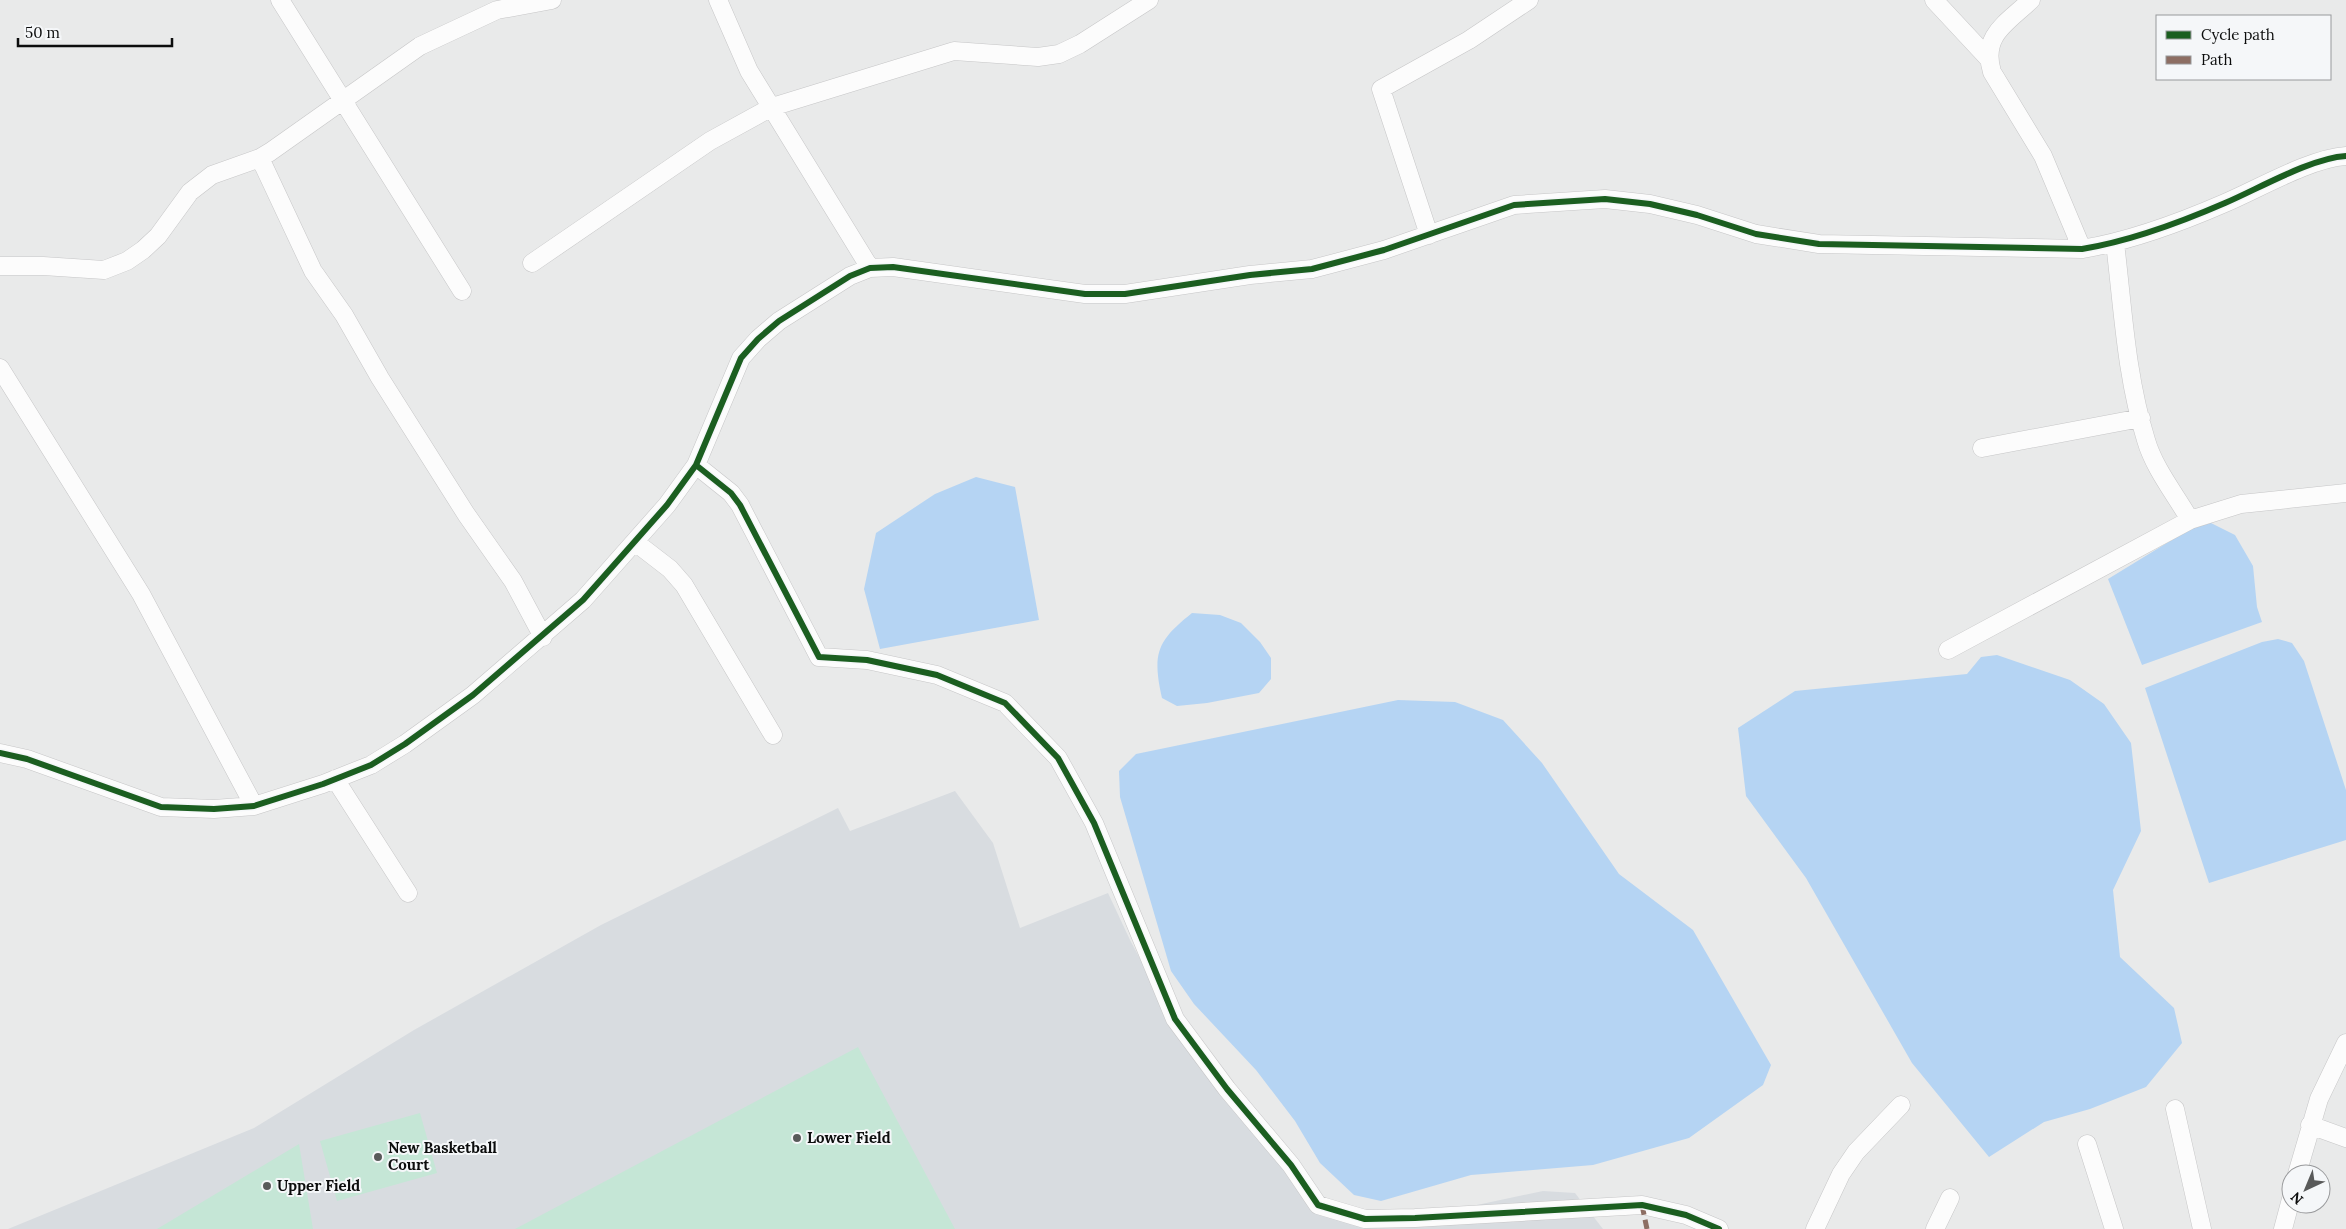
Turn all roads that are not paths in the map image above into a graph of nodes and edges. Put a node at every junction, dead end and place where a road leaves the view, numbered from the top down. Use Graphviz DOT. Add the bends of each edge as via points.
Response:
graph roads {
  1 [pos="280,0"];
  2 [pos="718,0"];
  3 [pos="1149,0"];
  4 [pos="1529,0"];
  5 [pos="1934,0"];
  6 [pos="2031,0"];
  7 [pos="541,1"];
  8 [pos="1988,58"];
  9 [pos="342,101"];
  10 [pos="772,107"];
  11 [pos="2346,156"];
  12 [pos="260,158"];
  13 [pos="1429,235"];
  14 [pos="2115,243"];
  15 [pos="2082,249"];
  16 [pos="532,263"];
  17 [pos="0,266"];
  18 [pos="870,268"];
  19 [pos="462,291"];
  20 [pos="0,368"];
  21 [pos="2141,418"];
  22 [pos="1982,448"];
  23 [pos="696,465"];
  24 [pos="2344,498"];
  25 [pos="2190,520"];
  26 [pos="635,542"];
  27 [pos="543,636"];
  28 [pos="1948,650"];
  29 [pos="773,735"];
  30 [pos="0,753"];
  31 [pos="335,779"];
  32 [pos="254,806"];
  33 [pos="408,893"];
  34 [pos="2346,1043"];
  35 [pos="1901,1105"];
  36 [pos="2175,1108"];
  37 [pos="2310,1125"];
  38 [pos="2346,1138"];
  39 [pos="2088,1144"];
  40 [pos="2300,1164"];
  41 [pos="1950,1198"];
  42 [pos="2287,1214"];
  43 [pos="1719,1229"];
  44 [pos="1815,1229"];
  45 [pos="1935,1229"];
  46 [pos="2114,1229"];
  47 [pos="2202,1229"];
  48 [pos="2283,1229"];
  1 -- 9 [label="street"];
  2 -- 10 [label="street" via="749,71"];
  3 -- 10 [label="street" via="1059,54 1038,57 954,51"];
  4 -- 13 [label="street" via="1469,40 1381,89"];
  5 -- 8 [label="street"];
  6 -- 8 [label="street" via="1997,32 1989,45"];
  7 -- 9 [label="street" via="497,10 420,46"];
  8 -- 15 [label="street" via="1992,72 2043,156"];
  9 -- 12 [label="street"];
  9 -- 19 [label="street"];
  10 -- 16 [label="street" via="688,155"];
  10 -- 18 [label="street"];
  11 -- 14 [label="street" via="2308,167 2224,204"];
  12 -- 17 [label="street" via="212,175 190,192 158,236 127,261 104,270"];
  12 -- 27 [label="street" via="313,271 344,315 466,514 513,580"];
  13 -- 15 [label="street" via="1514,205 1605,199 1650,204 1756,234 1819,244"];
  13 -- 18 [label="street" via="1312,269 1125,294 1085,294 893,267"];
  14 -- 15 [label="street"];
  14 -- 21 [label="street" via="2132,384"];
  18 -- 23 [label="street" via="850,276 779,321 741,358"];
  20 -- 32 [label="street" via="141,594"];
  21 -- 22 [label="street"];
  21 -- 25 [label="street" via="2155,462"];
  23 -- 26 [label="street"];
  23 -- 43 [label="street" via="731,493 740,505 820,657 867,660 937,675 1005,703 1058,758 1094,823 1175,1019 1227,1089 1291,1165 1318,1205 1366,1219 1642,1206 1686,1215"];
  24 -- 25 [label="street" via="2241,504"];
  25 -- 28 [label="street"];
  26 -- 27 [label="street" via="583,600"];
  26 -- 29 [label="street" via="670,568 684,585"];
  27 -- 31 [label="street" via="473,695 405,744 371,765"];
  30 -- 32 [label="street" via="27,759 161,807 214,809"];
  31 -- 32 [label="street"];
  31 -- 33 [label="street"];
  34 -- 37 [label="street"];
  35 -- 44 [label="street" via="1856,1152"];
  36 -- 47 [label="street"];
  37 -- 38 [label="street"];
  37 -- 40 [label="street"];
  39 -- 46 [label="street"];
  41 -- 45 [label="street"];
  42 -- 48 [label="street"];
}
